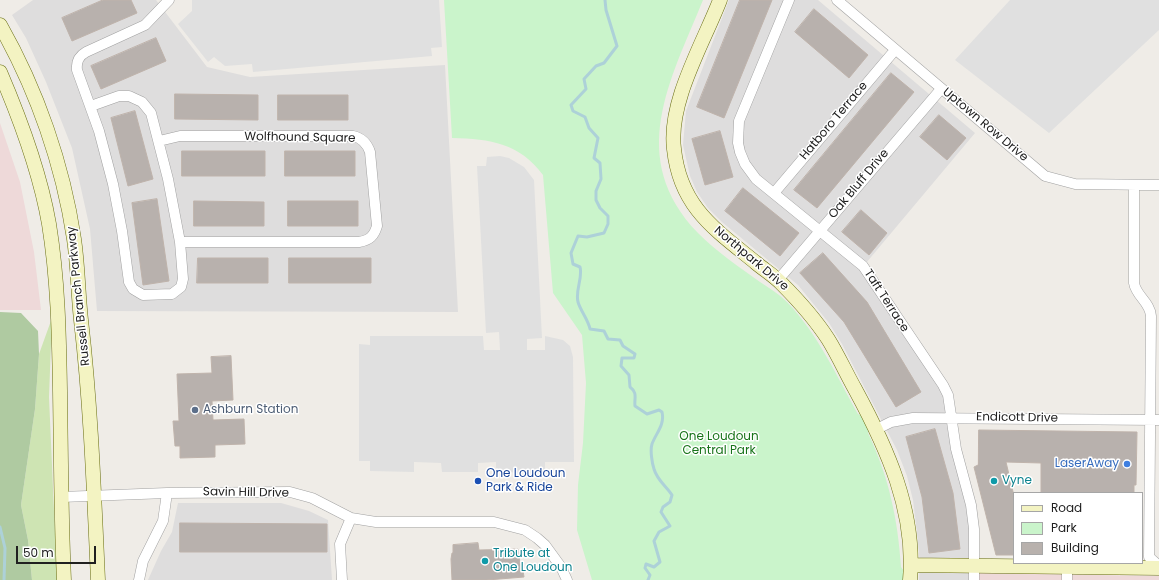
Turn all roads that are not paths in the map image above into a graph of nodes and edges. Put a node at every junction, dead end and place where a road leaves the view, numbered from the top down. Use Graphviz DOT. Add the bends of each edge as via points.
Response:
graph roads {
  1 [pos="169,0"];
  2 [pos="720,0"];
  3 [pos="789,0"];
  4 [pos="836,0"];
  5 [pos="0,25"];
  6 [pos="895,50"];
  7 [pos="0,72"];
  8 [pos="941,89"];
  9 [pos="91,106"];
  10 [pos="159,141"];
  11 [pos="1134,185"];
  12 [pos="1159,185"];
  13 [pos="774,193"];
  14 [pos="820,230"];
  15 [pos="180,242"];
  16 [pos="778,280"];
  17 [pos="952,417"];
  18 [pos="1155,420"];
  19 [pos="877,429"];
  20 [pos="167,493"];
  21 [pos="94,496"];
  22 [pos="61,497"];
  23 [pos="351,518"];
  24 [pos="911,565"];
  25 [pos="1159,567"];
  26 [pos="974,573"];
  27 [pos="1067,573"];
  28 [pos="64,580"];
  29 [pos="98,580"];
  30 [pos="139,580"];
  31 [pos="342,580"];
  32 [pos="567,580"];
  33 [pos="910,580"];
  1 -- 9 [label="street" via="145,25 80,57 77,70"];
  2 -- 16 [label="main road, Northpark Drive" via="673,123 673,148 679,180 691,204 704,218"];
  3 -- 13 [label="street, Taft Terrace" via="744,107 738,132 738,143 745,164 756,178"];
  4 -- 6 [label="street, Uptown Row Drive"];
  5 -- 21 [label="main road, Russell Branch Parkway" via="16,53 41,113 69,214 86,358"];
  6 -- 8 [label="street, Uptown Row Drive"];
  6 -- 13 [label="street, Hatboro Terrace"];
  7 -- 22 [label="main road, Russell Branch Parkway" via="23,130 49,223 57,289"];
  8 -- 11 [label="street, Uptown Row Drive" via="1045,176 1075,184"];
  8 -- 14 [label="street, Oak Bluff Drive"];
  9 -- 10 [label="street" via="120,96 138,99 151,113"];
  9 -- 15 [label="street" via="113,184 129,282 133,289 143,295 169,295 177,291 184,278"];
  10 -- 15 [label="street"];
  10 -- 15 [label="street, Wolfhound Square" via="180,136 353,136 361,138 370,152 377,226 368,240"];
  11 -- 12 [label="street, Uptown Row Drive"];
  11 -- 18 [label="street" via="1134,283 1135,289 1148,305 1151,316"];
  13 -- 14 [label="street, Taft Terrace"];
  14 -- 16 [label="street, Oak Bluff Drive"];
  14 -- 17 [label="street, Taft Terrace" via="863,266 943,385 948,395"];
  16 -- 19 [label="main road, Northpark Drive" via="828,339"];
  17 -- 18 [label="street, Endicott Drive"];
  17 -- 19 [label="street, Endicott Drive" via="903,419"];
  17 -- 26 [label="street, Taft Terrace" via="956,449 971,505"];
  18 -- 25 [label="street" via="1148,557"];
  19 -- 24 [label="main road, Northpark Drive" via="888,452 901,494"];
  20 -- 21 [label="street, Savin Hill Drive"];
  20 -- 23 [label="street, Savin Hill Drive" via="290,492 312,498"];
  20 -- 30 [label="street" via="163,521 143,561"];
  21 -- 22 [label="street, Savin Hill Drive"];
  21 -- 29 [label="main road, Russell Branch Parkway"];
  22 -- 28 [label="main road, Russell Branch Parkway"];
  23 -- 31 [label="street" via="340,544"];
  23 -- 32 [label="street, Savin Hill Drive" via="376,522 494,522 510,525 525,530 545,545"];
  24 -- 26 [label="main road"];
  24 -- 33 [label="main road, Northpark Drive"];
  25 -- 27 [label="main road"];
  26 -- 27 [label="main road"];
}
